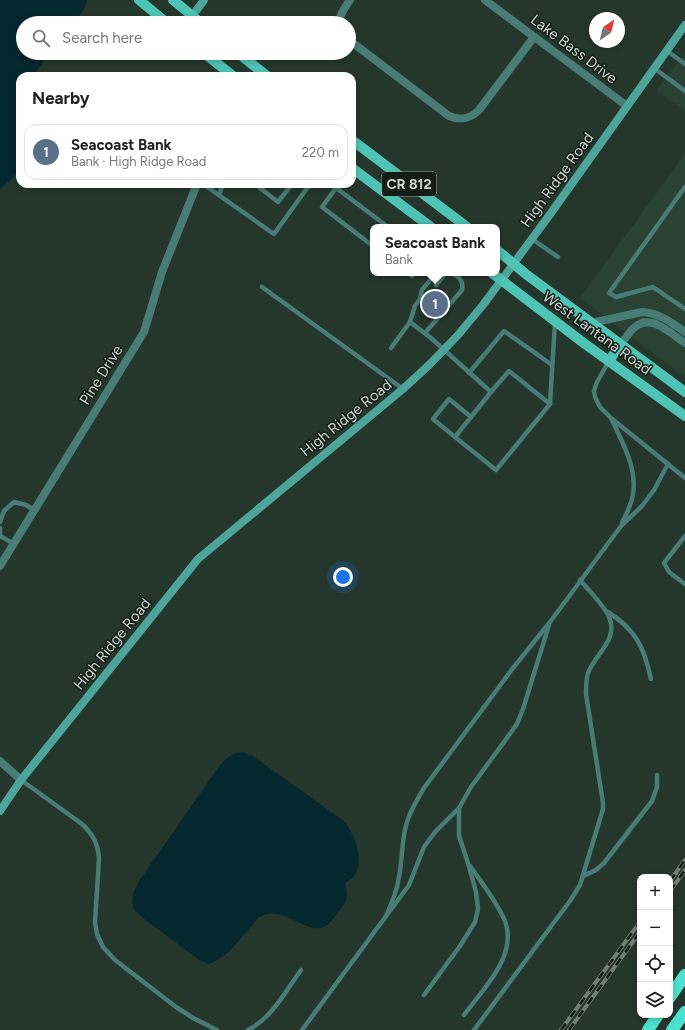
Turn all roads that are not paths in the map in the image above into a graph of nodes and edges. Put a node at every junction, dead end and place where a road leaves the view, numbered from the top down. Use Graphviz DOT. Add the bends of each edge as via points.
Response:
graph roads {
  1 [pos="139,0"];
  2 [pos="173,0"];
  3 [pos="204,0"];
  4 [pos="350,0"];
  5 [pos="485,0"];
  6 [pos="158,16"];
  7 [pos="187,16"];
  8 [pos="193,16"];
  9 [pos="340,16"];
  10 [pos="685,25"];
  11 [pos="534,37"];
  12 [pos="356,45"];
  13 [pos="667,51"];
  14 [pos="213,60"];
  15 [pos="247,60"];
  16 [pos="685,64"];
  17 [pos="654,68"];
  18 [pos="228,72"];
  19 [pos="262,72"];
  20 [pos="685,92"];
  21 [pos="627,106"];
  22 [pos="356,143"];
  23 [pos="356,171"];
  24 [pos="685,187"];
  25 [pos="195,188"];
  26 [pos="209,188"];
  27 [pos="222,188"];
  28 [pos="260,188"];
  29 [pos="289,188"];
  30 [pos="307,188"];
  31 [pos="336,188"];
  32 [pos="219,195"];
  33 [pos="384,224"];
  34 [pos="427,224"];
  35 [pos="463,224"];
  36 [pos="532,239"];
  37 [pos="370,244"];
  38 [pos="500,252"];
  39 [pos="558,257"];
  40 [pos="514,264"];
  41 [pos="434,276"];
  42 [pos="443,276"];
  43 [pos="456,276"];
  44 [pos="496,276"];
  45 [pos="501,280"];
  46 [pos="436,285"];
  47 [pos="262,287"];
  48 [pos="428,295"];
  49 [pos="420,299"];
  50 [pos="685,308"];
  51 [pos="410,322"];
  52 [pos="555,322"];
  53 [pos="591,323"];
  54 [pos="685,332"];
  55 [pos="425,334"];
  56 [pos="685,343"];
  57 [pos="620,345"];
  58 [pos="391,348"];
  59 [pos="444,350"];
  60 [pos="609,361"];
  61 [pos="552,365"];
  62 [pos="469,373"];
  63 [pos="403,389"];
  64 [pos="491,392"];
  65 [pos="685,392"];
  66 [pos="550,404"];
  67 [pos="685,416"];
  68 [pos="471,417"];
  69 [pos="612,418"];
  70 [pos="455,437"];
  71 [pos="668,464"];
  72 [pos="685,478"];
  73 [pos="34,510"];
  74 [pos="0,522"];
  75 [pos="621,526"];
  76 [pos="0,528"];
  77 [pos="0,536"];
  78 [pos="685,536"];
  79 [pos="14,544"];
  80 [pos="0,566"];
  81 [pos="580,580"];
  82 [pos="685,584"];
  83 [pos="605,611"];
  84 [pos="550,622"];
  85 [pos="651,679"];
  86 [pos="0,761"];
  87 [pos="657,775"];
  88 [pos="21,780"];
  89 [pos="459,808"];
  90 [pos="0,811"];
  91 [pos="468,862"];
  92 [pos="583,876"];
  93 [pos="386,916"];
  94 [pos="301,970"];
  95 [pos="685,975"];
  96 [pos="673,993"];
  97 [pos="424,995"];
  98 [pos="685,1012"];
  99 [pos="464,1015"];
  100 [pos="656,1018"];
  101 [pos="217,1030"];
  102 [pos="248,1030"];
  103 [pos="302,1030"];
  104 [pos="474,1030"];
  105 [pos="648,1030"];
  106 [pos="672,1030"];
  1 -- 6 [label="main road"];
  2 -- 7 [label="main road"];
  3 -- 8 [label="street"];
  4 -- 9 [label="street"];
  5 -- 11 [label="street, Lake Bass Drive"];
  10 -- 13 [label="street, High Ridge Road"];
  11 -- 12 [label="street" via="479,110 469,118 462,119 449,116"];
  11 -- 21 [label="street, Lake Bass Drive"];
  13 -- 16 [label="lane"];
  13 -- 17 [label="street, High Ridge Road"];
  14 -- 18 [label="main road"];
  15 -- 19 [label="main road"];
  17 -- 20 [label="lane"];
  17 -- 21 [label="street, High Ridge Road"];
  21 -- 36 [label="street, High Ridge Road"];
  22 -- 35 [label="main road, CR 812"];
  23 -- 34 [label="main road, CR 812"];
  24 -- 50 [label="lane" via="609,293 616,297 653,287"];
  25 -- 73 [label="street, Pine Drive" via="162,272 144,332"];
  26 -- 32 [label="lane"];
  27 -- 32 [label="lane"];
  28 -- 29 [label="lane" via="278,202"];
  30 -- 32 [label="lane" via="274,234"];
  31 -- 33 [label="lane"];
  31 -- 37 [label="lane" via="322,207"];
  36 -- 39 [label="lane"];
  36 -- 40 [label="street, High Ridge Road"];
  38 -- 40 [label="main road, West Lantana Road"];
  40 -- 45 [label="street, High Ridge Road"];
  40 -- 53 [label="main road, West Lantana Road"];
  41 -- 49 [label="lane" via="422,290"];
  42 -- 46 [label="lane"];
  43 -- 55 [label="lane" via="463,284 462,290"];
  44 -- 45 [label="main road, West Lantana Road"];
  45 -- 52 [label="main road, West Lantana Road"];
  45 -- 59 [label="street, High Ridge Road"];
  47 -- 63 [label="lane"];
  48 -- 49 [label="lane"];
  49 -- 51 [label="lane"];
  51 -- 55 [label="lane"];
  51 -- 58 [label="lane"];
  52 -- 60 [label="main road, West Lantana Road"];
  52 -- 61 [label="lane"];
  53 -- 54 [label="street" via="650,312"];
  53 -- 57 [label="main road, West Lantana Road"];
  55 -- 59 [label="lane"];
  56 -- 57 [label="street" via="655,324 646,322 635,327"];
  57 -- 60 [label="main road"];
  57 -- 65 [label="main road, West Lantana Road"];
  59 -- 62 [label="lane"];
  59 -- 63 [label="street, High Ridge Road"];
  60 -- 67 [label="main road, West Lantana Road"];
  60 -- 69 [label="lane" via="596,382 594,391 600,407"];
  61 -- 62 [label="lane" via="504,331"];
  61 -- 66 [label="lane"];
  62 -- 64 [label="lane"];
  63 -- 88 [label="street, High Ridge Road" via="198,559"];
  64 -- 66 [label="lane" via="509,371"];
  64 -- 68 [label="lane"];
  66 -- 70 [label="lane" via="496,470"];
  68 -- 70 [label="lane"];
  68 -- 70 [label="lane" via="449,399 432,419"];
  69 -- 71 [label="lane"];
  69 -- 75 [label="lane" via="630,458 634,478 633,494"];
  71 -- 72 [label="lane"];
  71 -- 75 [label="lane" via="642,506"];
  73 -- 74 [label="lane" via="14,502 4,511"];
  73 -- 79 [label="street, Pine Drive"];
  75 -- 81 [label="lane"];
  76 -- 77 [label="lane"];
  77 -- 79 [label="lane"];
  78 -- 82 [label="lane" via="664,563 669,572"];
  79 -- 80 [label="street, Pine Drive"];
  81 -- 83 [label="lane"];
  81 -- 84 [label="lane"];
  83 -- 85 [label="lane" via="621,621 636,638 646,658"];
  83 -- 92 [label="lane" via="610,618 611,634 588,672 586,682 603,803"];
  84 -- 89 [label="lane" via="517,724 471,787"];
  84 -- 93 [label="lane" via="513,668 413,805 407,820 399,877"];
  86 -- 88 [label="street"];
  87 -- 92 [label="lane" via="654,796 634,824 604,863"];
  88 -- 90 [label="street, High Ridge Road"];
  88 -- 101 [label="lane" via="82,824 93,837 99,852 95,929 108,954 176,1007"];
  89 -- 91 [label="lane" via="459,836"];
  89 -- 93 [label="lane" via="424,847 410,885"];
  91 -- 97 [label="lane" via="476,892 478,910 475,922"];
  91 -- 99 [label="lane" via="505,921 508,945 499,968"];
  92 -- 104 [label="lane" via="570,901"];
  93 -- 103 [label="lane"];
  94 -- 102 [label="lane" via="263,1021"];
  95 -- 96 [label="highway"];
  98 -- 106 [label="highway"];
  100 -- 105 [label="highway"];
}
